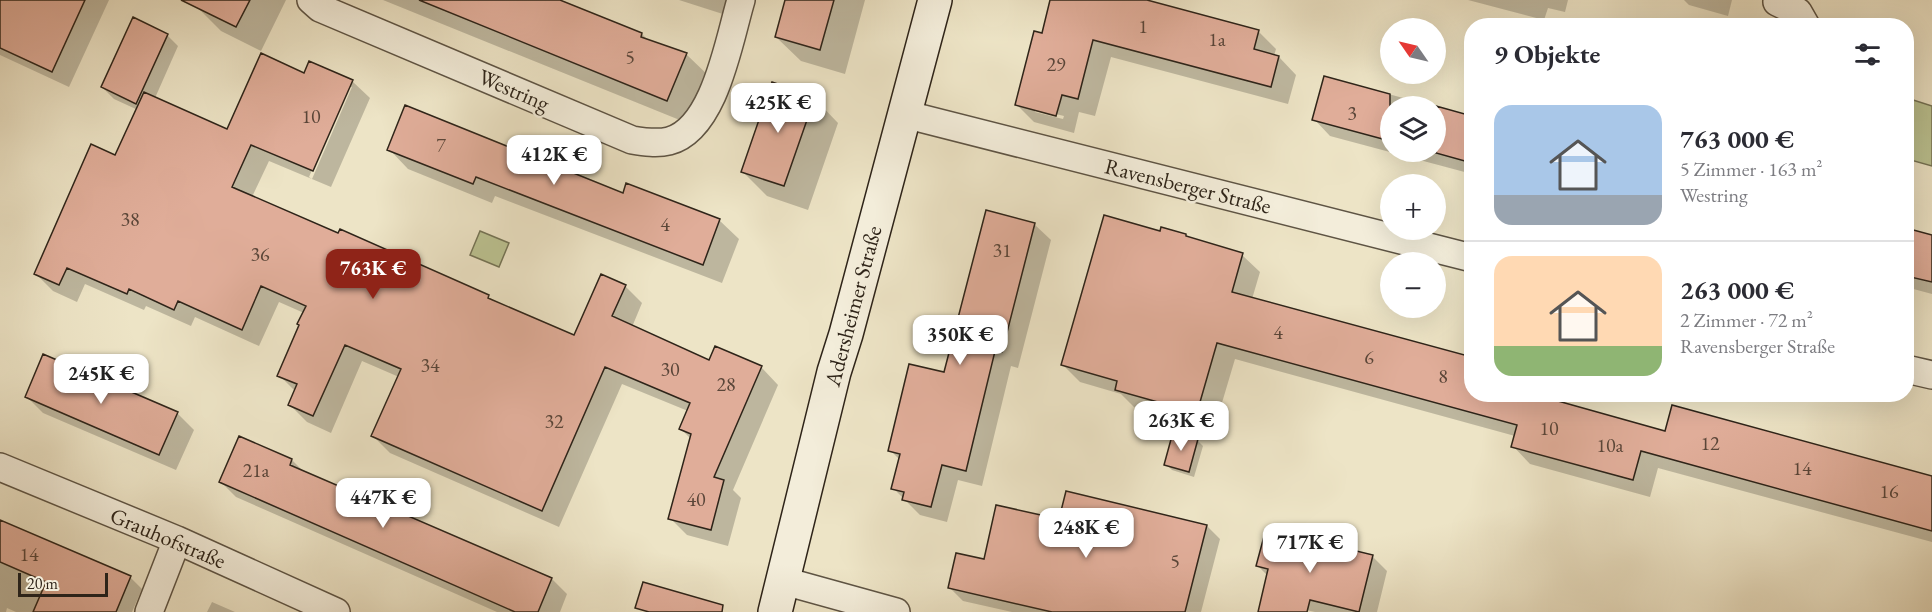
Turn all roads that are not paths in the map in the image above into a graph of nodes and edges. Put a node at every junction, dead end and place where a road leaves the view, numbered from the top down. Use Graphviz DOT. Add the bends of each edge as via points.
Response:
graph roads {
  1 [pos="311,0"];
  2 [pos="741,0"];
  3 [pos="934,0"];
  4 [pos="1775,9"];
  5 [pos="1801,18"];
  6 [pos="904,114"];
  7 [pos="1464,256"];
  8 [pos="1914,371"];
  9 [pos="1932,375"];
  10 [pos="0,466"];
  11 [pos="177,540"];
  12 [pos="779,597"];
  13 [pos="148,612"];
  14 [pos="336,612"];
  15 [pos="896,612"];
  1 -- 2 [label="street, Westring" via="331,13 632,140 649,143 669,141 687,133 700,119 714,93"];
  3 -- 6 [label="main road, Adersheimer Straße"];
  4 -- 5 [label="street" via="1798,12"];
  6 -- 7 [label="street, Ravensberger Straße"];
  6 -- 12 [label="main road, Adersheimer Straße" via="834,372"];
  8 -- 9 [label="street"];
  10 -- 11 [label="street, Grauhofstraße"];
  11 -- 13 [label="street"];
  11 -- 14 [label="street, Grauhofstraße"];
  12 -- 15 [label="street"];
}
